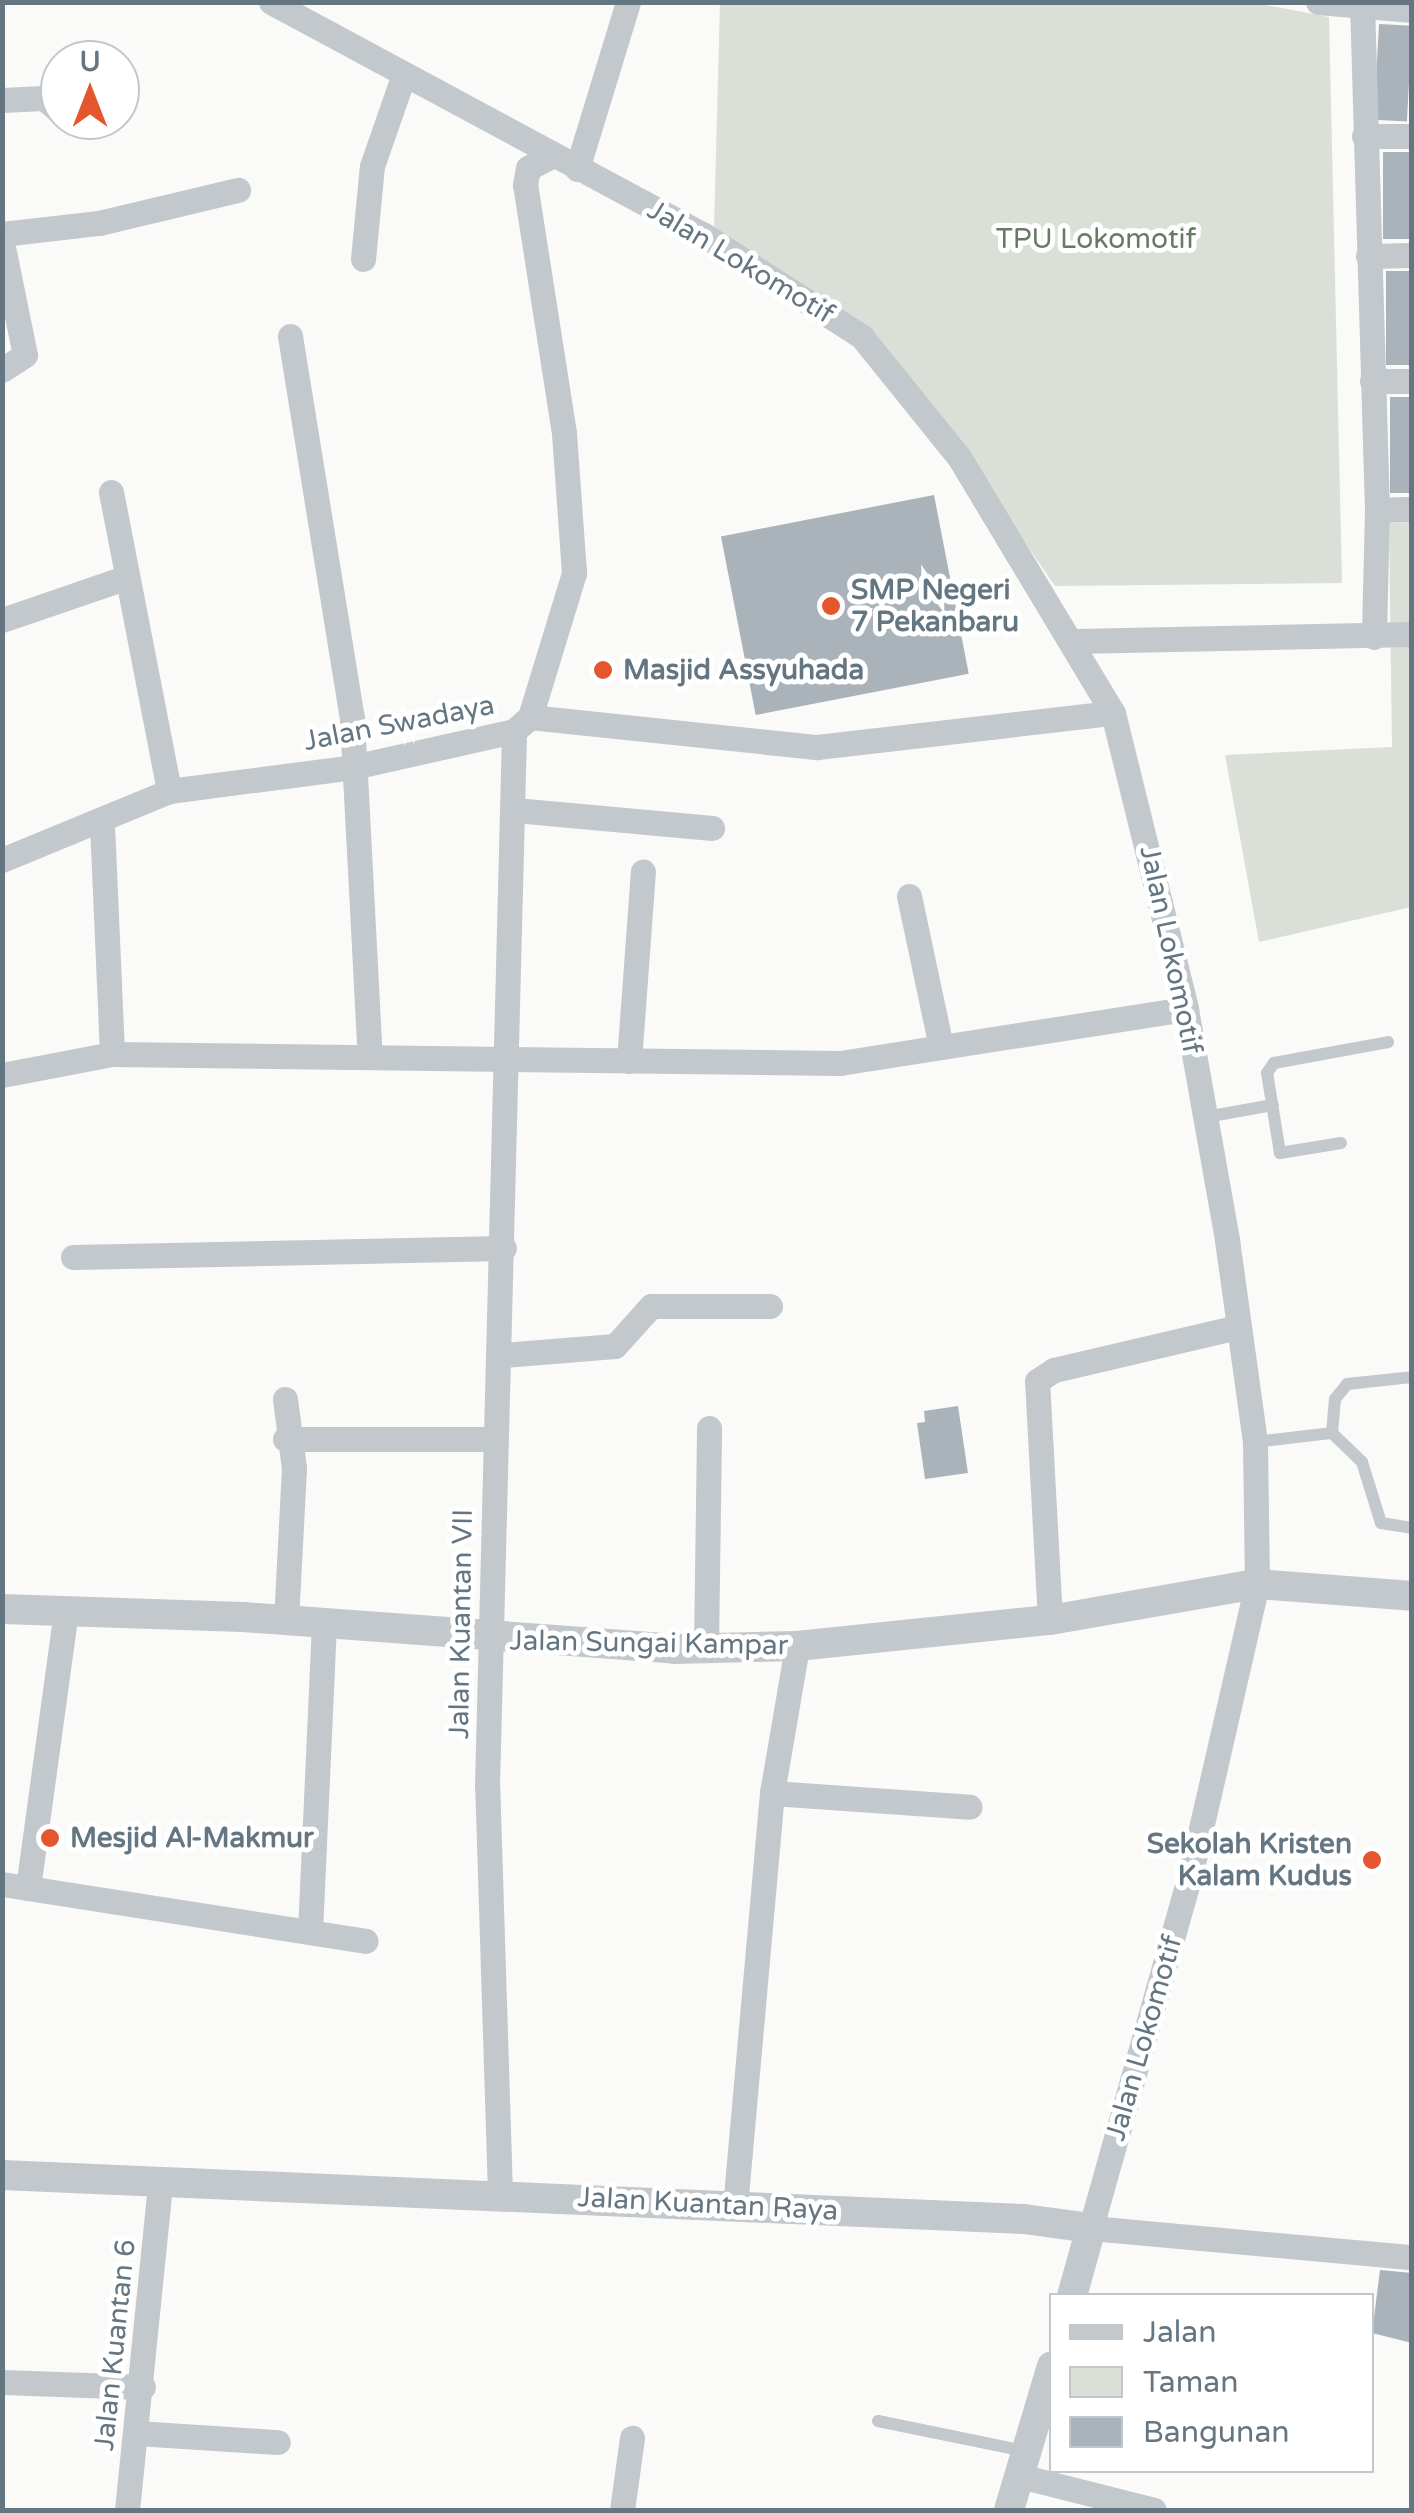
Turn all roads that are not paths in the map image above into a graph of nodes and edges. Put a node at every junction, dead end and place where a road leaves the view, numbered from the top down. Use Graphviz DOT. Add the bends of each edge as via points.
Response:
graph roads {
  1 [pos="271,2"];
  2 [pos="628,2"];
  3 [pos="1318,2"];
  4 [pos="1362,6"];
  5 [pos="1412,10"];
  6 [pos="404,74"];
  7 [pos="40,98"];
  8 [pos="2,100"];
  9 [pos="1364,136"];
  10 [pos="1412,136"];
  11 [pos="552,156"];
  12 [pos="577,170"];
  13 [pos="238,190"];
  14 [pos="2,234"];
  15 [pos="2,242"];
  16 [pos="1412,255"];
  17 [pos="1368,256"];
  18 [pos="363,258"];
  19 [pos="290,336"];
  20 [pos="2,370"];
  21 [pos="1372,381"];
  22 [pos="1412,381"];
  23 [pos="112,492"];
  24 [pos="1412,509"];
  25 [pos="1377,510"];
  26 [pos="125,578"];
  27 [pos="2,620"];
  28 [pos="1412,634"];
  29 [pos="1374,637"];
  30 [pos="1076,641"];
  31 [pos="1113,712"];
  32 [pos="522,724"];
  33 [pos="353,766"];
  34 [pos="170,791"];
  35 [pos="515,810"];
  36 [pos="102,824"];
  37 [pos="712,828"];
  38 [pos="2,860"];
  39 [pos="643,872"];
  40 [pos="908,896"];
  41 [pos="1186,1009"];
  42 [pos="1388,1042"];
  43 [pos="942,1047"];
  44 [pos="112,1054"];
  45 [pos="370,1056"];
  46 [pos="506,1056"];
  47 [pos="630,1061"];
  48 [pos="2,1075"];
  49 [pos="1273,1105"];
  50 [pos="1206,1117"];
  51 [pos="1341,1142"];
  52 [pos="504,1248"];
  53 [pos="73,1257"];
  54 [pos="770,1306"];
  55 [pos="1238,1328"];
  56 [pos="503,1355"];
  57 [pos="1412,1377"];
  58 [pos="285,1398"];
  59 [pos="709,1428"];
  60 [pos="1332,1433"];
  61 [pos="285,1439"];
  62 [pos="496,1439"];
  63 [pos="1255,1442"];
  64 [pos="1412,1528"];
  65 [pos="1257,1584"];
  66 [pos="1412,1596"];
  67 [pos="2,1609"];
  68 [pos="66,1611"];
  69 [pos="1050,1620"];
  70 [pos="286,1621"];
  71 [pos="324,1625"];
  72 [pos="490,1641"];
  73 [pos="797,1646"];
  74 [pos="706,1648"];
  75 [pos="772,1793"];
  76 [pos="970,1807"];
  77 [pos="15,1886"];
  78 [pos="310,1932"];
  79 [pos="366,1940"];
  80 [pos="2,2175"];
  81 [pos="160,2184"];
  82 [pos="500,2193"];
  83 [pos="735,2207"];
  84 [pos="1091,2228"];
  85 [pos="1412,2257"];
  86 [pos="1073,2293"];
  87 [pos="1049,2376"];
  88 [pos="2,2382"];
  89 [pos="143,2387"];
  90 [pos="878,2421"];
  91 [pos="137,2433"];
  92 [pos="632,2438"];
  93 [pos="278,2442"];
  94 [pos="1023,2464"];
  95 [pos="127,2510"];
  96 [pos="622,2510"];
  97 [pos="1009,2510"];
  98 [pos="1154,2510"];
  1 -- 6 [label="street, Jalan Lokomotif"];
  2 -- 12 [label="street"];
  3 -- 4 [label="street"];
  4 -- 5 [label="street"];
  4 -- 9 [label="street"];
  6 -- 11 [label="street, Jalan Lokomotif"];
  6 -- 18 [label="street" via="372,166"];
  7 -- 8 [label="street"];
  9 -- 10 [label="street"];
  9 -- 17 [label="street"];
  11 -- 12 [label="street, Jalan Lokomotif"];
  11 -- 32 [label="street, Jalan Kuantan VII" via="528,168 525,185 564,433 574,573"];
  12 -- 30 [label="street, Jalan Lokomotif" via="704,235 862,337 959,457"];
  13 -- 14 [label="street" via="99,223"];
  15 -- 20 [label="street" via="25,355"];
  16 -- 17 [label="street"];
  17 -- 21 [label="street"];
  19 -- 33 [label="street" via="352,718"];
  21 -- 22 [label="street"];
  21 -- 25 [label="street"];
  23 -- 26 [label="street"];
  24 -- 25 [label="street"];
  25 -- 29 [label="street"];
  26 -- 27 [label="street"];
  26 -- 34 [label="street"];
  28 -- 29 [label="street"];
  29 -- 30 [label="street"];
  30 -- 31 [label="street, Jalan Lokomotif"];
  31 -- 32 [label="street, Jalan Swadaya" via="817,747"];
  31 -- 41 [label="street, Jalan Lokomotif"];
  32 -- 33 [label="street, Jalan Swadaya"];
  32 -- 35 [label="street, Jalan Kuantan VII"];
  33 -- 34 [label="street, Jalan Swadaya"];
  33 -- 45 [label="street"];
  34 -- 36 [label="street, Jalan Swadaya"];
  35 -- 37 [label="street"];
  35 -- 46 [label="street, Jalan Kuantan VII"];
  36 -- 38 [label="street, Jalan Swadaya"];
  36 -- 44 [label="street"];
  39 -- 47 [label="street"];
  40 -- 43 [label="street"];
  41 -- 43 [label="street"];
  41 -- 50 [label="street, Jalan Lokomotif"];
  42 -- 49 [label="lane" via="1274,1063 1268,1073"];
  43 -- 47 [label="street" via="840,1063"];
  44 -- 45 [label="street"];
  44 -- 48 [label="street"];
  45 -- 46 [label="street"];
  46 -- 47 [label="street"];
  46 -- 52 [label="street, Jalan Kuantan VII"];
  49 -- 50 [label="lane"];
  49 -- 51 [label="lane" via="1280,1153"];
  50 -- 55 [label="street, Jalan Lokomotif"];
  52 -- 53 [label="street"];
  52 -- 56 [label="street, Jalan Kuantan VII"];
  54 -- 56 [label="street" via="650,1306 615,1346"];
  55 -- 63 [label="street, Jalan Lokomotif"];
  55 -- 69 [label="street" via="1054,1370 1037,1381"];
  56 -- 62 [label="street, Jalan Kuantan VII"];
  57 -- 60 [label="lane" via="1346,1384 1334,1399"];
  58 -- 61 [label="street"];
  59 -- 74 [label="street"];
  60 -- 63 [label="lane"];
  60 -- 64 [label="lane" via="1362,1462 1381,1523"];
  61 -- 62 [label="street"];
  61 -- 70 [label="street" via="294,1468"];
  62 -- 72 [label="street, Jalan Kuantan VII"];
  63 -- 65 [label="street, Jalan Lokomotif"];
  65 -- 66 [label="street, Jalan Sungai Kampar"];
  65 -- 69 [label="street, Jalan Sungai Kampar"];
  65 -- 84 [label="street, Jalan Lokomotif" via="1207,1810"];
  67 -- 68 [label="street, Jalan Sungai Kampar"];
  68 -- 70 [label="street, Jalan Sungai Kampar"];
  68 -- 77 [label="street"];
  69 -- 73 [label="street, Jalan Sungai Kampar"];
  70 -- 71 [label="street, Jalan Sungai Kampar"];
  71 -- 72 [label="street, Jalan Sungai Kampar"];
  71 -- 78 [label="street"];
  72 -- 74 [label="street, Jalan Sungai Kampar"];
  72 -- 82 [label="street, Jalan Kuantan VII"];
  73 -- 74 [label="street, Jalan Sungai Kampar"];
  73 -- 75 [label="street"];
  75 -- 76 [label="street"];
  75 -- 83 [label="street"];
  77 -- 78 [label="street"];
  78 -- 79 [label="street"];
  80 -- 81 [label="street, Jalan Kuantan Raya"];
  81 -- 82 [label="street, Jalan Kuantan Raya"];
  81 -- 89 [label="street, Jalan Kuantan 6"];
  82 -- 83 [label="street, Jalan Kuantan Raya"];
  83 -- 84 [label="street, Jalan Kuantan Raya"];
  84 -- 85 [label="street, Jalan Kuantan Raya"];
  84 -- 86 [label="street, Jalan Lokomotif"];
  87 -- 94 [label="street"];
  88 -- 89 [label="street"];
  89 -- 91 [label="street, Jalan Kuantan 6"];
  90 -- 94 [label="lane"];
  91 -- 93 [label="street"];
  91 -- 95 [label="street, Jalan Kuantan 6"];
  92 -- 96 [label="street"];
  94 -- 97 [label="street"];
  94 -- 98 [label="street"];
}
